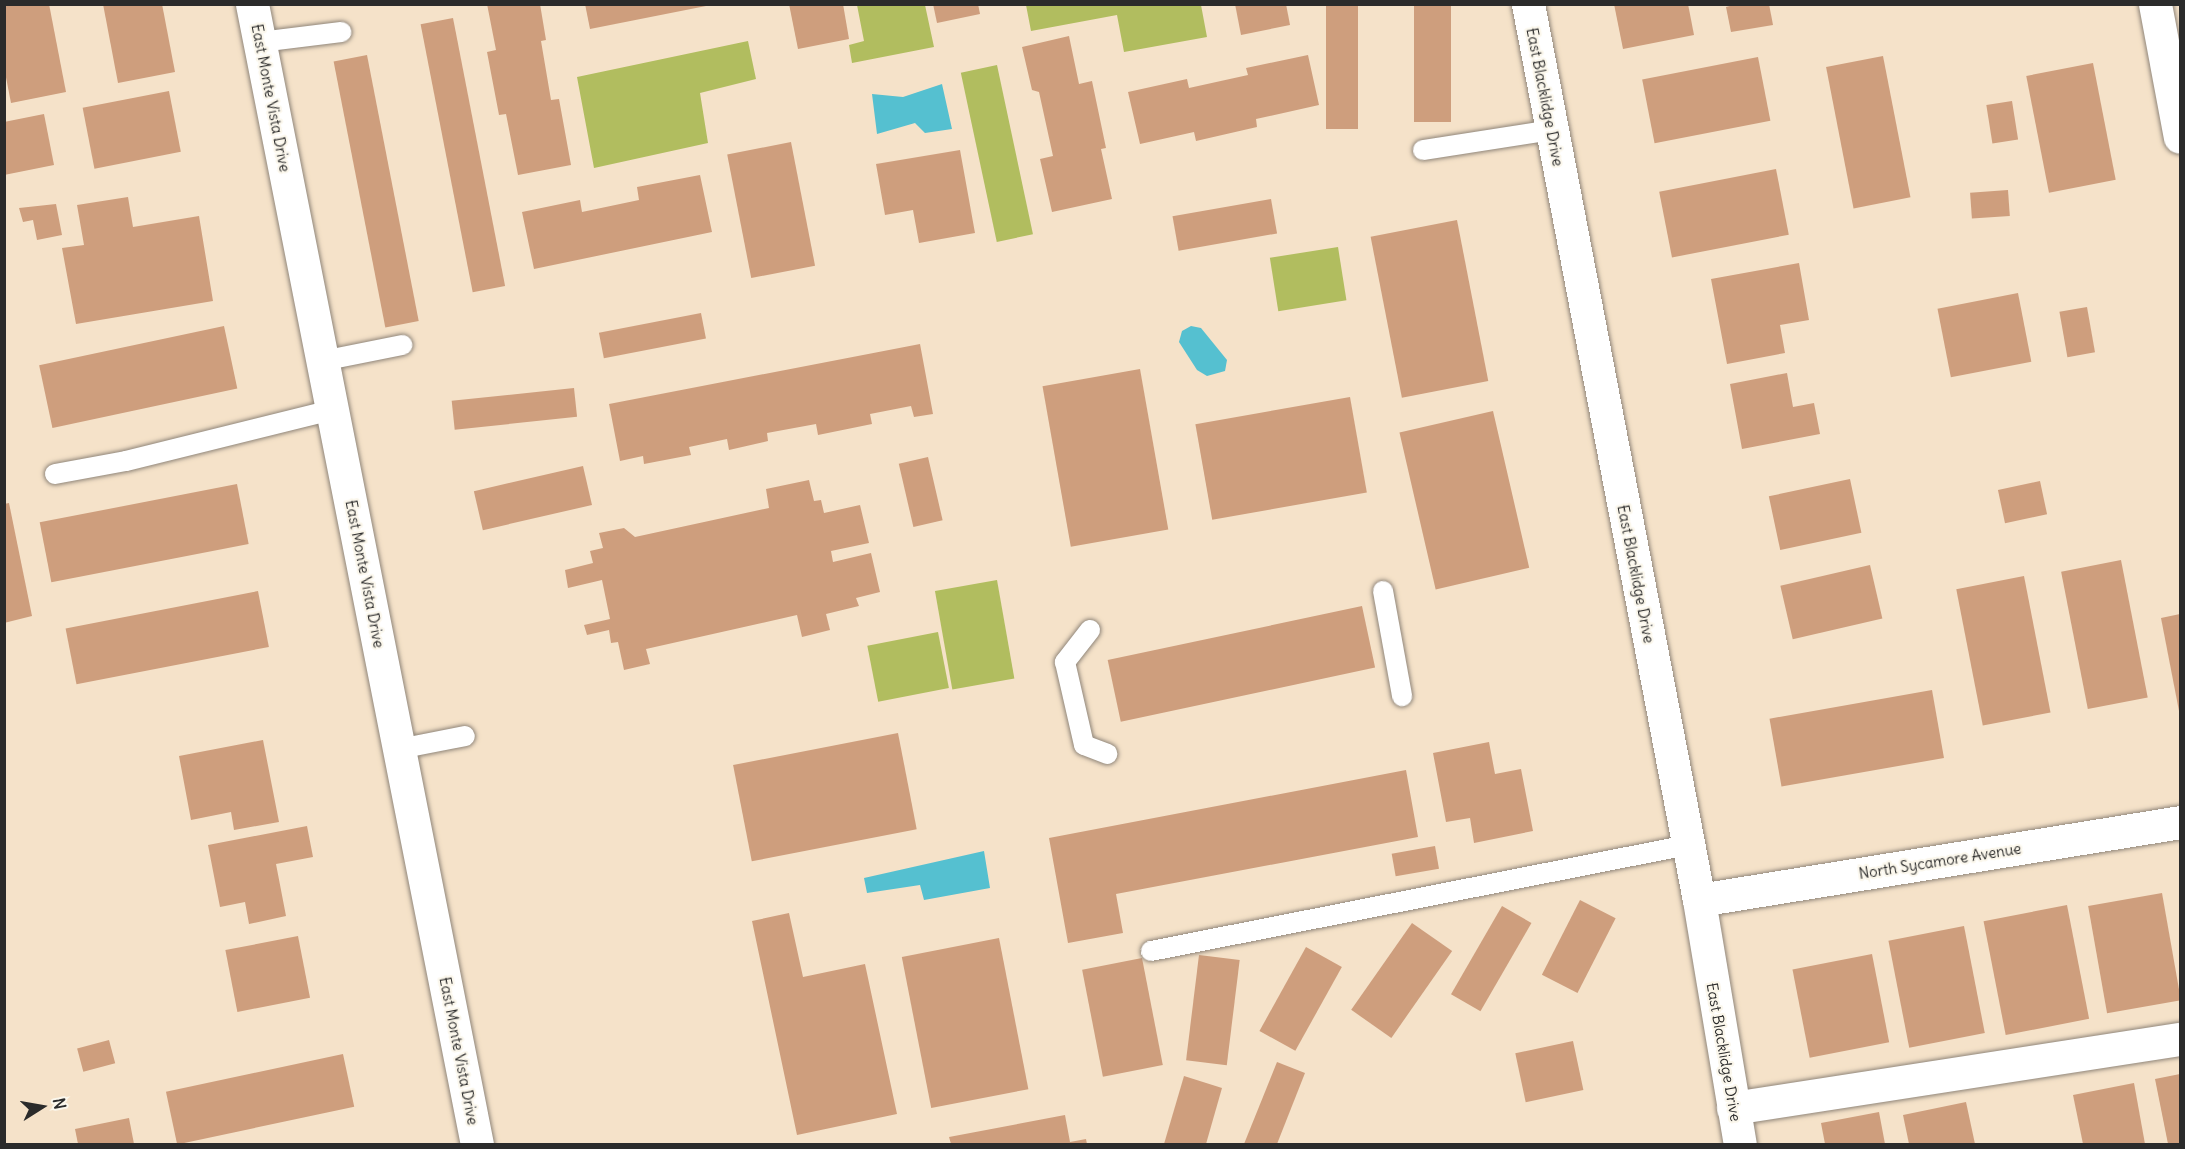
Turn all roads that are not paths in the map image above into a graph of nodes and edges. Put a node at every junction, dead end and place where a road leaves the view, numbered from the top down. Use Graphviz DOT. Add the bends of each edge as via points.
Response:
graph roads {
  1 [pos="252,4"];
  2 [pos="1528,4"];
  3 [pos="2155,4"];
  4 [pos="341,32"];
  5 [pos="260,42"];
  6 [pos="1552,130"];
  7 [pos="2181,137"];
  8 [pos="1424,150"];
  9 [pos="402,345"];
  10 [pos="322,361"];
  11 [pos="332,410"];
  12 [pos="55,474"];
  13 [pos="1383,591"];
  14 [pos="1090,630"];
  15 [pos="1402,696"];
  16 [pos="465,736"];
  17 [pos="399,749"];
  18 [pos="1107,754"];
  19 [pos="2181,822"];
  20 [pos="1688,845"];
  21 [pos="1699,900"];
  22 [pos="1151,951"];
  23 [pos="2181,1039"];
  24 [pos="1733,1108"];
  25 [pos="477,1144"];
  26 [pos="1740,1144"];
  1 -- 5 [label="street, East Monte Vista Drive"];
  2 -- 6 [label="street, East Blacklidge Drive"];
  3 -- 7 [label="street"];
  4 -- 5 [label="lane"];
  5 -- 10 [label="street, East Monte Vista Drive"];
  6 -- 8 [label="lane"];
  6 -- 20 [label="street, East Blacklidge Drive"];
  9 -- 10 [label="lane"];
  10 -- 11 [label="street, East Monte Vista Drive"];
  11 -- 12 [label="lane" via="126,461"];
  11 -- 17 [label="street, East Monte Vista Drive"];
  13 -- 15 [label="lane"];
  14 -- 18 [label="lane" via="1065,662 1084,745"];
  16 -- 17 [label="lane"];
  17 -- 25 [label="street, East Monte Vista Drive"];
  19 -- 21 [label="street, North Sycamore Avenue"];
  20 -- 21 [label="street, East Blacklidge Drive"];
  20 -- 22 [label="lane"];
  21 -- 24 [label="street, East Blacklidge Drive"];
  23 -- 24 [label="street"];
  24 -- 26 [label="street, East Blacklidge Drive"];
}
